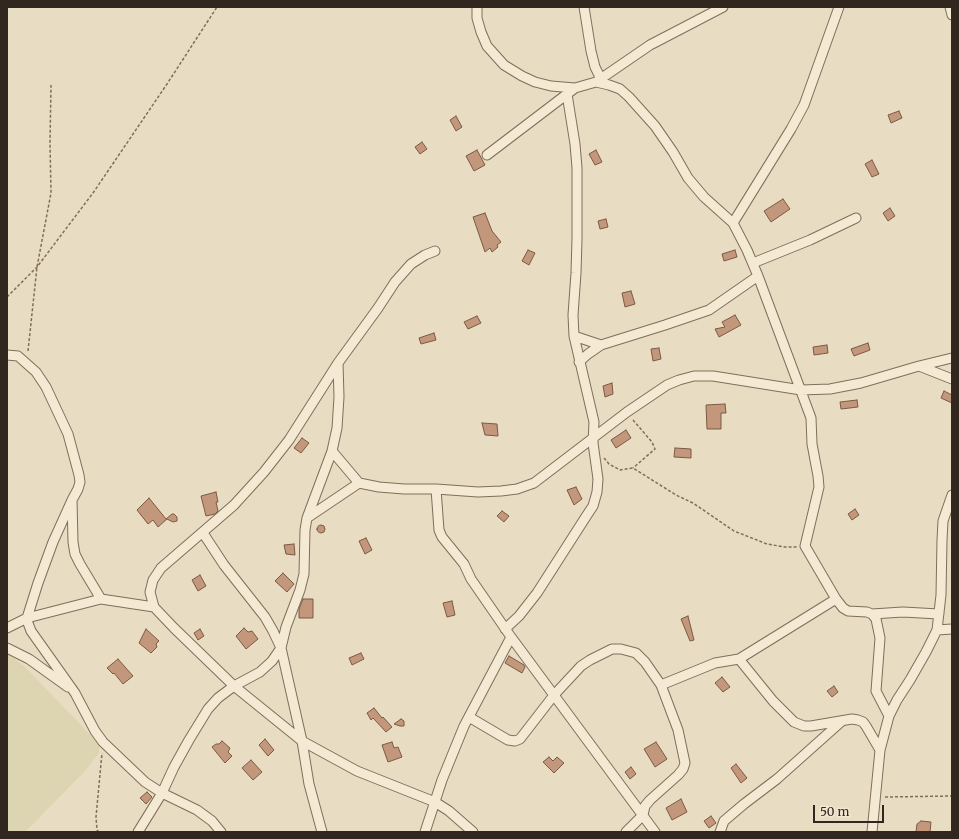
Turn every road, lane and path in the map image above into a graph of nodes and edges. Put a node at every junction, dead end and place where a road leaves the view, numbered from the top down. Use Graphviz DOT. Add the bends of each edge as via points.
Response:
graph roads {
  1 [pos="217,7"];
  2 [pos="477,7"];
  3 [pos="584,7"];
  4 [pos="723,7"];
  5 [pos="839,7"];
  6 [pos="950,7"];
  7 [pos="952,15"];
  8 [pos="599,81"];
  9 [pos="51,85"];
  10 [pos="575,88"];
  11 [pos="567,94"];
  12 [pos="487,155"];
  13 [pos="856,218"];
  14 [pos="733,223"];
  15 [pos="435,251"];
  16 [pos="753,263"];
  17 [pos="37,267"];
  18 [pos="758,276"];
  19 [pos="7,297"];
  20 [pos="574,336"];
  21 [pos="601,345"];
  22 [pos="9,353"];
  23 [pos="952,358"];
  24 [pos="579,362"];
  25 [pos="27,363"];
  26 [pos="338,363"];
  27 [pos="919,366"];
  28 [pos="952,379"];
  29 [pos="801,390"];
  30 [pos="627,412"];
  31 [pos="593,441"];
  32 [pos="332,451"];
  33 [pos="633,468"];
  34 [pos="359,482"];
  35 [pos="436,489"];
  36 [pos="952,495"];
  37 [pos="72,500"];
  38 [pos="307,518"];
  39 [pos="203,533"];
  40 [pos="805,546"];
  41 [pos="101,599"];
  42 [pos="836,600"];
  43 [pos="154,607"];
  44 [pos="872,614"];
  45 [pos="939,614"];
  46 [pos="27,618"];
  47 [pos="7,628"];
  48 [pos="505,629"];
  49 [pos="952,629"];
  50 [pos="937,630"];
  51 [pos="511,637"];
  52 [pos="7,648"];
  53 [pos="281,648"];
  54 [pos="739,659"];
  55 [pos="661,685"];
  56 [pos="234,686"];
  57 [pos="75,693"];
  58 [pos="554,695"];
  59 [pos="889,716"];
  60 [pos="469,717"];
  61 [pos="842,721"];
  62 [pos="302,741"];
  63 [pos="103,742"];
  64 [pos="880,750"];
  65 [pos="162,793"];
  66 [pos="952,796"];
  67 [pos="875,797"];
  68 [pos="435,802"];
  69 [pos="643,815"];
  70 [pos="99,832"];
  71 [pos="138,832"];
  72 [pos="221,832"];
  73 [pos="322,832"];
  74 [pos="425,832"];
  75 [pos="473,832"];
  76 [pos="626,832"];
  77 [pos="655,832"];
  78 [pos="720,832"];
  79 [pos="872,832"];
  1 -- 17 [label="path" via="93,193"];
  2 -- 10 [label="street" via="477,18 487,46 504,65 535,82"];
  3 -- 8 [label="street"];
  4 -- 8 [label="street" via="650,45"];
  5 -- 14 [label="street" via="804,105"];
  6 -- 7 [label="street"];
  8 -- 10 [label="street"];
  8 -- 14 [label="street" via="620,89 629,97 655,126 688,178 704,197"];
  9 -- 17 [label="path" via="51,193"];
  10 -- 11 [label="street"];
  11 -- 12 [label="street"];
  11 -- 20 [label="street" via="576,168"];
  13 -- 16 [label="street"];
  14 -- 16 [label="street"];
  15 -- 26 [label="street" via="411,264 395,282"];
  16 -- 18 [label="street"];
  17 -- 19 [label="path"];
  17 -- 25 [label="path"];
  18 -- 21 [label="street" via="706,312"];
  18 -- 29 [label="street"];
  20 -- 21 [label="street"];
  20 -- 24 [label="street"];
  21 -- 24 [label="street"];
  22 -- 25 [label="street"];
  23 -- 27 [label="street"];
  24 -- 31 [label="street" via="592,410"];
  25 -- 37 [label="street" via="46,387 68,434 80,482"];
  26 -- 32 [label="street" via="337,428"];
  26 -- 39 [label="street" via="281,451 234,505"];
  27 -- 28 [label="street"];
  27 -- 29 [label="street" via="860,383"];
  29 -- 30 [label="street" via="713,376 694,376 667,385"];
  29 -- 40 [label="street" via="810,418 819,487"];
  30 -- 31 [label="street"];
  30 -- 33 [label="path" via="655,449"];
  31 -- 33 [label="path" via="614,468"];
  31 -- 35 [label="street" via="543,478 517,489 478,492"];
  31 -- 48 [label="street" via="598,478 593,506 537,593"];
  32 -- 34 [label="street"];
  32 -- 38 [label="street"];
  33 -- 40 [label="path" via="693,503 734,531 767,544"];
  34 -- 35 [label="street" via="379,487"];
  34 -- 38 [label="street"];
  35 -- 48 [label="street" via="439,530 442,537 464,564 471,579"];
  36 -- 45 [label="street" via="943,520"];
  37 -- 41 [label="street" via="72,542 75,554"];
  37 -- 46 [label="street" via="50,548"];
  38 -- 53 [label="street" via="304,574"];
  39 -- 43 [label="street" via="161,568 153,580 150,592"];
  39 -- 53 [label="street" via="264,617"];
  40 -- 42 [label="street"];
  41 -- 43 [label="street"];
  41 -- 46 [label="street"];
  42 -- 44 [label="street" via="848,611"];
  42 -- 54 [label="street"];
  43 -- 56 [label="street"];
  44 -- 45 [label="street"];
  44 -- 59 [label="street" via="876,619 880,638 876,692"];
  45 -- 50 [label="street"];
  46 -- 47 [label="street"];
  46 -- 57 [label="street" via="31,631"];
  48 -- 51 [label="street"];
  49 -- 50 [label="street"];
  50 -- 59 [label="street"];
  51 -- 58 [label="street"];
  51 -- 60 [label="street"];
  52 -- 57 [label="street" via="30,659"];
  53 -- 56 [label="street" via="260,672"];
  53 -- 62 [label="street"];
  54 -- 55 [label="street" via="715,664"];
  54 -- 61 [label="street" via="773,701 794,722 804,726"];
  55 -- 58 [label="street" via="645,662 636,654 621,649 612,650 581,666"];
  55 -- 69 [label="street" via="678,730 684,763 678,775 645,806"];
  56 -- 62 [label="street"];
  56 -- 65 [label="street" via="208,709 185,746"];
  57 -- 63 [label="street"];
  58 -- 60 [label="street" via="520,739 515,741 508,740"];
  58 -- 69 [label="street"];
  59 -- 64 [label="street"];
  60 -- 68 [label="street" via="454,748"];
  61 -- 64 [label="street" via="852,719 863,722"];
  61 -- 78 [label="street" via="777,780 724,821"];
  62 -- 68 [label="street" via="357,771"];
  62 -- 73 [label="street" via="309,784"];
  63 -- 65 [label="street" via="145,782"];
  63 -- 70 [label="path" via="96,817"];
  64 -- 67 [label="street"];
  65 -- 71 [label="street"];
  65 -- 72 [label="street" via="197,810 212,821"];
  66 -- 67 [label="path"];
  67 -- 79 [label="street"];
  68 -- 74 [label="street"];
  68 -- 75 [label="street"];
  69 -- 76 [label="street"];
  69 -- 77 [label="street"];
}
